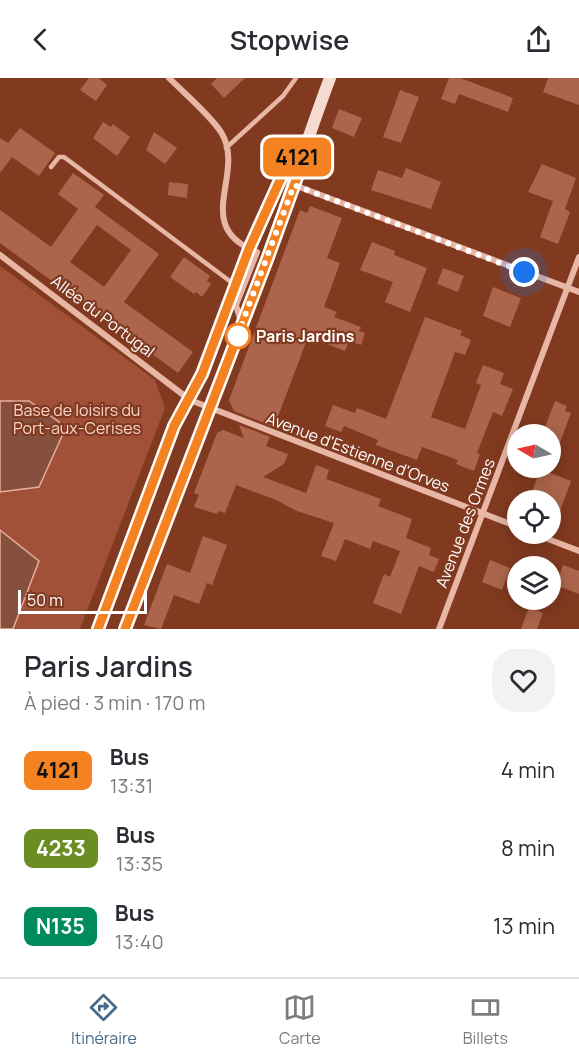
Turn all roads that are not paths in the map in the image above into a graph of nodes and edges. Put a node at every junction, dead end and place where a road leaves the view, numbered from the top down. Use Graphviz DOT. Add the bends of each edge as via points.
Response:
graph roads {
  1 [pos="170,78"];
  2 [pos="296,78"];
  3 [pos="330,78"];
  4 [pos="226,147"];
  5 [pos="301,153"];
  6 [pos="51,167"];
  7 [pos="294,185"];
  8 [pos="249,249"];
  9 [pos="0,255"];
  10 [pos="579,257"];
  11 [pos="235,285"];
  12 [pos="567,288"];
  13 [pos="579,292"];
  14 [pos="242,324"];
  15 [pos="190,400"];
  16 [pos="208,408"];
  17 [pos="483,514"];
  18 [pos="507,523"];
  19 [pos="561,544"];
  20 [pos="579,551"];
  21 [pos="98,629"];
  22 [pos="125,629"];
  23 [pos="439,629"];
  1 -- 4 [label="street" via="221,132"];
  2 -- 4 [label="lane" via="283,96"];
  3 -- 5 [label="main road"];
  4 -- 8 [label="street" via="222,204 225,228 234,242"];
  5 -- 7 [label="main road"];
  5 -- 8 [label="main road" via="283,175"];
  6 -- 11 [label="lane" via="58,157 64,157"];
  7 -- 12 [label="street"];
  7 -- 14 [label="main road"];
  8 -- 11 [label="main road"];
  8 -- 14 [label="street" via="256,252 236,305"];
  9 -- 15 [label="street, Allée du Portugal"];
  10 -- 12 [label="street, Avenue des Ormes"];
  11 -- 15 [label="main road"];
  12 -- 13 [label="street"];
  12 -- 17 [label="street, Avenue des Ormes"];
  14 -- 16 [label="main road"];
  15 -- 16 [label="street, Avenue d'Estienne d'Orves"];
  15 -- 21 [label="main road" via="174,426"];
  16 -- 17 [label="street, Avenue d'Estienne d'Orves"];
  16 -- 22 [label="main road"];
  17 -- 18 [label="street, Avenue d'Estienne d'Orves"];
  17 -- 23 [label="street, Avenue des Ormes"];
  19 -- 20 [label="street"];
}
